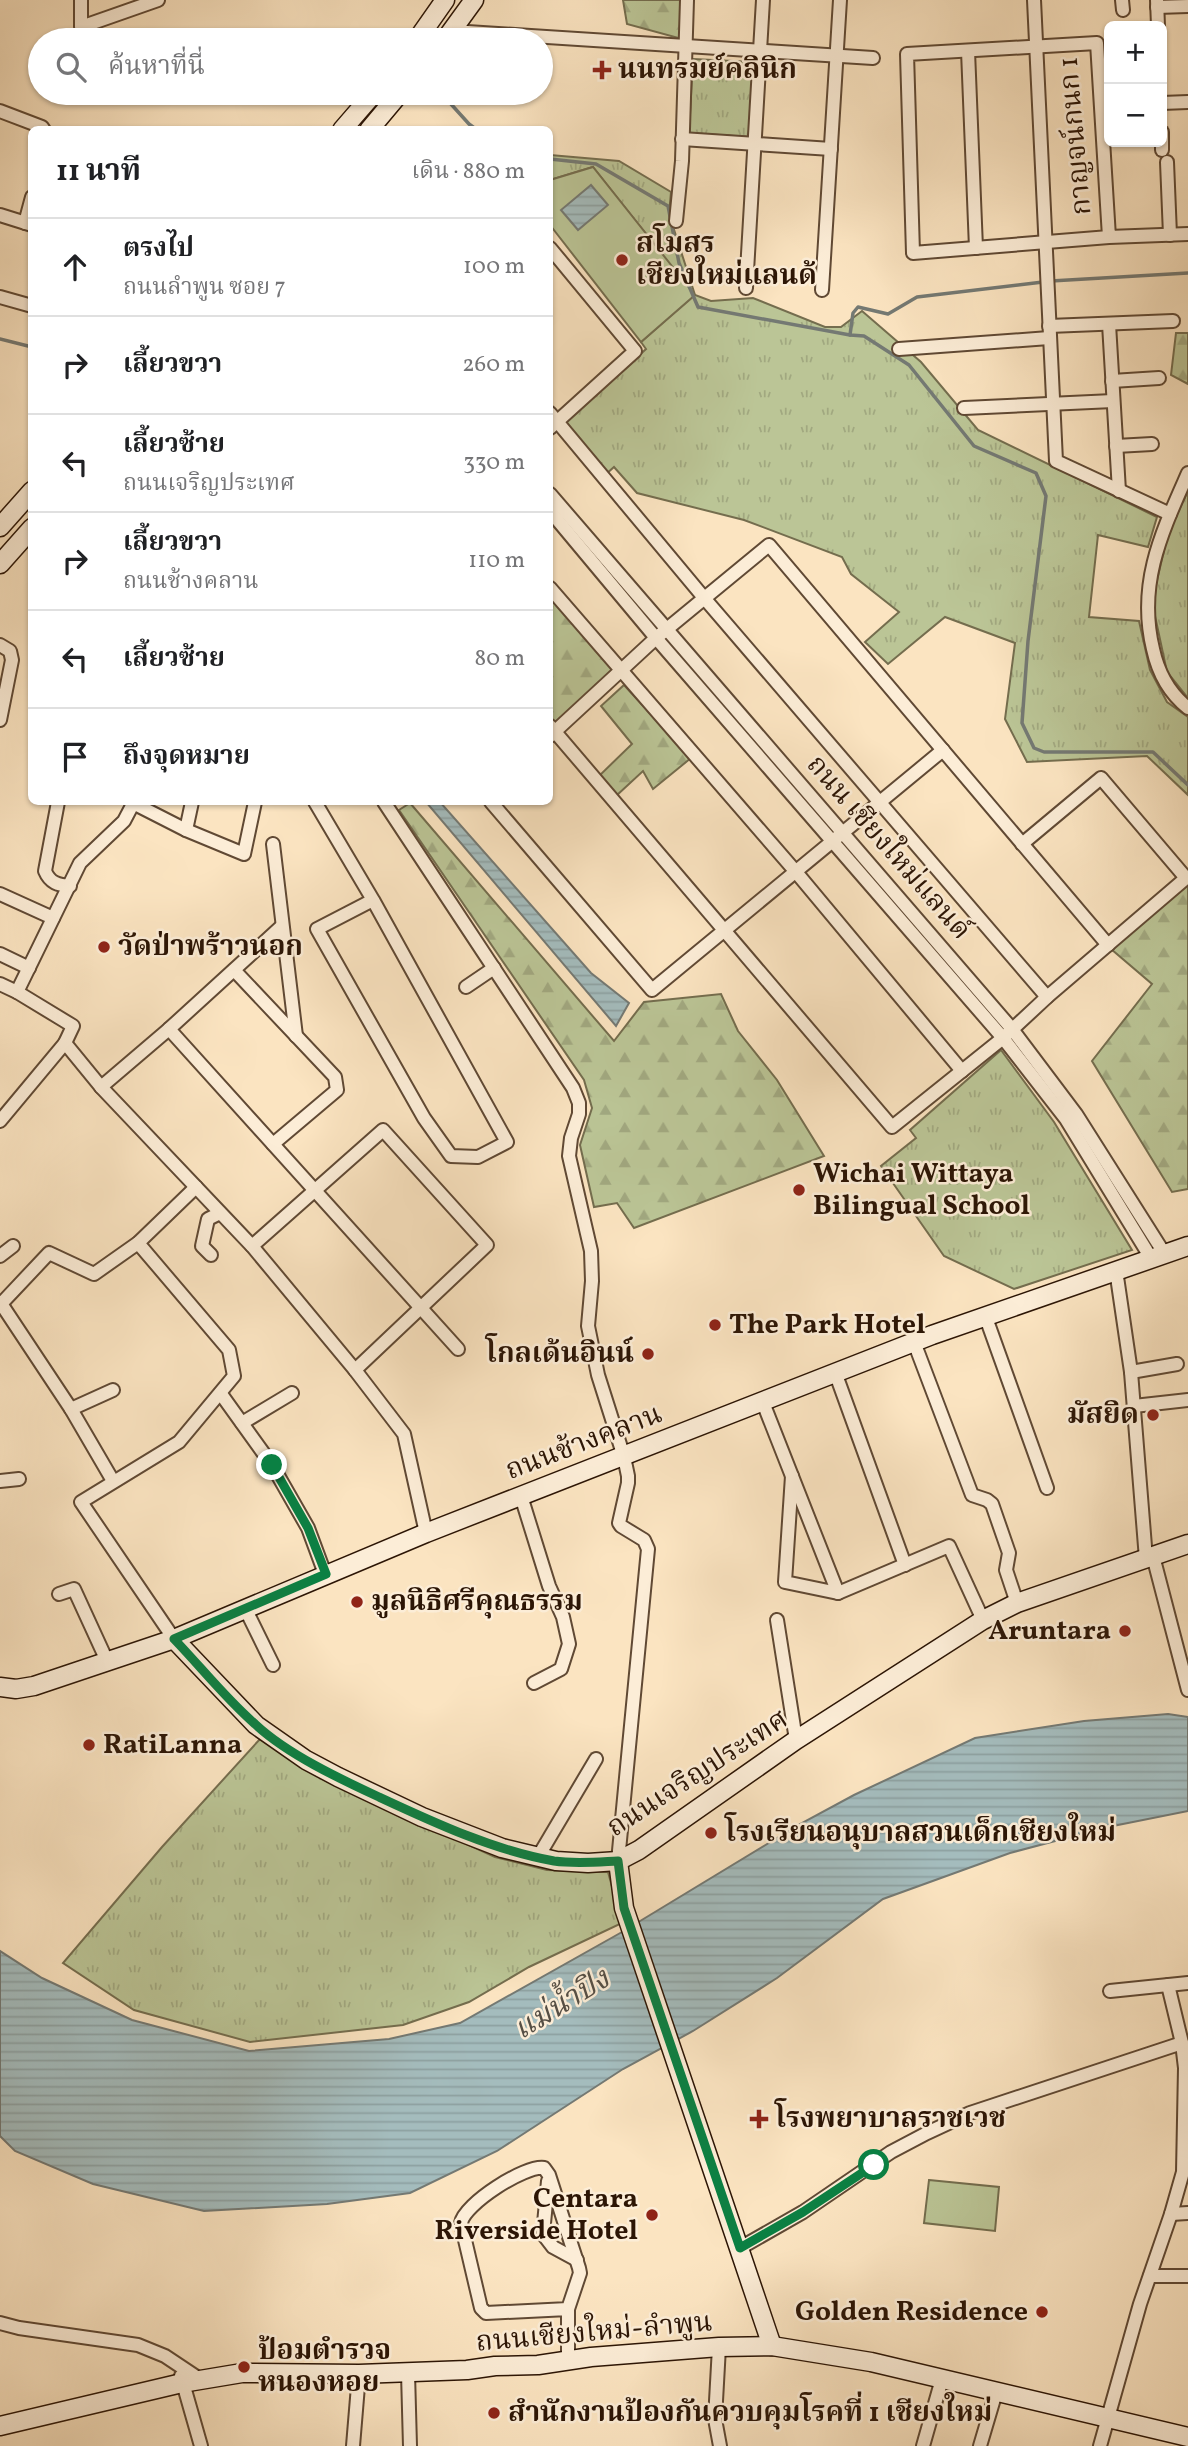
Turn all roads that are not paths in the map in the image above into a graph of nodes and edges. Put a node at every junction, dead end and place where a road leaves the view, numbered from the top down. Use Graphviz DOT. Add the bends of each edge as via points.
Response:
graph roads {
  1 [pos="81,0"];
  2 [pos="158,0"];
  3 [pos="446,0"];
  4 [pos="474,0"];
  5 [pos="687,0"];
  6 [pos="763,0"];
  7 [pos="840,0"];
  8 [pos="1034,0"];
  9 [pos="1157,3"];
  10 [pos="1188,6"];
  11 [pos="1158,21"];
  12 [pos="426,28"];
  13 [pos="454,28"];
  14 [pos="553,40"];
  15 [pos="685,46"];
  16 [pos="1036,47"];
  17 [pos="760,51"];
  18 [pos="968,51"];
  19 [pos="836,55"];
  20 [pos="873,58"];
  21 [pos="1188,102"];
  22 [pos="1167,103"];
  23 [pos="364,105"];
  24 [pos="390,105"];
  25 [pos="0,111"];
  26 [pos="40,126"];
  27 [pos="345,126"];
  28 [pos="372,126"];
  29 [pos="682,139"];
  30 [pos="755,143"];
  31 [pos="1164,147"];
  32 [pos="831,149"];
  33 [pos="0,215"];
  34 [pos="676,221"];
  35 [pos="28,224"];
  36 [pos="1188,234"];
  37 [pos="1170,235"];
  38 [pos="1110,237"];
  39 [pos="1045,242"];
  40 [pos="976,248"];
  41 [pos="553,252"];
  42 [pos="746,288"];
  43 [pos="822,290"];
  44 [pos="0,297"];
  45 [pos="28,305"];
  46 [pos="1172,321"];
  47 [pos="1109,324"];
  48 [pos="1049,332"];
  49 [pos="899,349"];
  50 [pos="1159,378"];
  51 [pos="1112,382"];
  52 [pos="1113,401"];
  53 [pos="1052,404"];
  54 [pos="964,408"];
  55 [pos="553,420"];
  56 [pos="553,422"];
  57 [pos="1152,444"];
  58 [pos="1116,446"];
  59 [pos="1188,473"];
  60 [pos="1119,491"];
  61 [pos="28,496"];
  62 [pos="553,498"];
  63 [pos="553,514"];
  64 [pos="1170,514"];
  65 [pos="0,527"];
  66 [pos="28,532"];
  67 [pos="0,564"];
  68 [pos="553,592"];
  69 [pos="705,599"];
  70 [pos="661,634"];
  71 [pos="0,645"];
  72 [pos="621,670"];
  73 [pos="1188,708"];
  74 [pos="0,720"];
  75 [pos="553,729"];
  76 [pos="553,733"];
  77 [pos="943,750"];
  78 [pos="880,802"];
  79 [pos="57,805"];
  80 [pos="132,805"];
  81 [pos="139,805"];
  82 [pos="191,805"];
  83 [pos="254,805"];
  84 [pos="317,805"];
  85 [pos="386,805"];
  86 [pos="494,805"];
  87 [pos="186,830"];
  88 [pos="843,833"];
  89 [pos="832,842"];
  90 [pos="273,844"];
  91 [pos="1022,844"];
  92 [pos="796,872"];
  93 [pos="70,886"];
  94 [pos="0,894"];
  95 [pos="373,900"];
  96 [pos="53,918"];
  97 [pos="282,926"];
  98 [pos="726,930"];
  99 [pos="1108,945"];
  100 [pos="0,954"];
  101 [pos="29,968"];
  102 [pos="494,968"];
  103 [pos="234,970"];
  104 [pos="0,984"];
  105 [pos="466,987"];
  106 [pos="17,992"];
  107 [pos="1047,998"];
  108 [pos="169,1029"];
  109 [pos="1008,1034"];
  110 [pos="296,1037"];
  111 [pos="65,1043"];
  112 [pos="962,1071"];
  113 [pos="101,1087"];
  114 [pos="0,1121"];
  115 [pos="273,1144"];
  116 [pos="196,1187"];
  117 [pos="315,1190"];
  118 [pos="220,1213"];
  119 [pos="138,1243"];
  120 [pos="13,1246"];
  121 [pos="252,1246"];
  122 [pos="1188,1246"];
  123 [pos="211,1255"];
  124 [pos="1157,1255"];
  125 [pos="0,1256"];
  126 [pos="1116,1270"];
  127 [pos="1,1303"];
  128 [pos="422,1307"];
  129 [pos="985,1315"];
  130 [pos="914,1342"];
  131 [pos="458,1349"];
  132 [pos="1177,1364"];
  133 [pos="355,1370"];
  134 [pos="835,1373"];
  135 [pos="1131,1373"];
  136 [pos="113,1390"];
  137 [pos="292,1392"];
  138 [pos="221,1394"];
  139 [pos="762,1400"];
  140 [pos="1188,1400"];
  141 [pos="1134,1406"];
  142 [pos="71,1409"];
  143 [pos="242,1423"];
  144 [pos="624,1457"];
  145 [pos="792,1476"];
  146 [pos="19,1479"];
  147 [pos="0,1481"];
  148 [pos="113,1481"];
  149 [pos="1048,1488"];
  150 [pos="521,1496"];
  151 [pos="426,1533"];
  152 [pos="1188,1544"];
  153 [pos="1150,1558"];
  154 [pos="905,1565"];
  155 [pos="326,1574"];
  156 [pos="838,1593"];
  157 [pos="59,1594"];
  158 [pos="1017,1603"];
  159 [pos="245,1608"];
  160 [pos="777,1620"];
  161 [pos="983,1620"];
  162 [pos="174,1639"];
  163 [pos="107,1661"];
  164 [pos="273,1665"];
  165 [pos="534,1683"];
  166 [pos="0,1687"];
  167 [pos="1188,1690"];
  168 [pos="796,1740"];
  169 [pos="596,1759"];
  170 [pos="538,1857"];
  171 [pos="618,1861"];
  172 [pos="1188,1983"];
  173 [pos="1168,1985"];
  174 [pos="1110,1991"];
  175 [pos="1182,2043"];
  176 [pos="549,2175"];
  177 [pos="1188,2213"];
  178 [pos="1171,2214"];
  179 [pos="740,2248"];
  180 [pos="577,2260"];
  181 [pos="1150,2276"];
  182 [pos="1188,2276"];
  183 [pos="568,2309"];
  184 [pos="762,2315"];
  185 [pos="0,2323"];
  186 [pos="772,2346"];
  187 [pos="719,2347"];
  188 [pos="795,2349"];
  189 [pos="568,2360"];
  190 [pos="408,2373"];
  191 [pos="180,2374"];
  192 [pos="359,2374"];
  193 [pos="942,2379"];
  194 [pos="996,2392"];
  195 [pos="1107,2418"];
  196 [pos="0,2426"];
  197 [pos="1188,2437"];
  198 [pos="201,2446"];
  199 [pos="352,2446"];
  200 [pos="410,2446"];
  201 [pos="720,2446"];
  202 [pos="923,2446"];
  203 [pos="981,2446"];
  204 [pos="1100,2446"];
  1 -- 2 [label="street" via="81,27"];
  3 -- 12 [label="street"];
  4 -- 13 [label="street"];
  5 -- 15 [label="street"];
  6 -- 17 [label="street"];
  7 -- 19 [label="street"];
  8 -- 16 [label="street"];
  9 -- 10 [label="street"];
  9 -- 11 [label="street"];
  14 -- 15 [label="street"];
  15 -- 17 [label="street"];
  15 -- 29 [label="street"];
  16 -- 18 [label="street"];
  16 -- 38 [label="street, กาญจน์กนก 1" via="1097,43"];
  16 -- 39 [label="street"];
  17 -- 19 [label="street"];
  17 -- 30 [label="street"];
  18 -- 40 [label="street"];
  18 -- 40 [label="street" via="906,54 914,253"];
  19 -- 20 [label="street"];
  19 -- 32 [label="street"];
  21 -- 22 [label="street"];
  23 -- 27 [label="street"];
  24 -- 28 [label="street"];
  25 -- 26 [label="street"];
  29 -- 30 [label="street"];
  29 -- 34 [label="street"];
  30 -- 32 [label="street"];
  30 -- 42 [label="street"];
  31 -- 37 [label="street"];
  32 -- 43 [label="street"];
  33 -- 35 [label="street"];
  36 -- 37 [label="street"];
  37 -- 38 [label="street"];
  38 -- 39 [label="street"];
  39 -- 40 [label="street"];
  39 -- 48 [label="street"];
  41 -- 55 [label="street" via="635,351"];
  44 -- 45 [label="street"];
  46 -- 47 [label="street"];
  47 -- 48 [label="street"];
  47 -- 51 [label="street"];
  48 -- 49 [label="street"];
  48 -- 53 [label="street"];
  50 -- 51 [label="street"];
  51 -- 52 [label="street"];
  52 -- 53 [label="street"];
  52 -- 58 [label="street"];
  53 -- 54 [label="street"];
  53 -- 60 [label="street" via="1056,461"];
  56 -- 69 [label="street"];
  57 -- 58 [label="street"];
  58 -- 60 [label="street"];
  59 -- 64 [label="street"];
  60 -- 64 [label="street"];
  61 -- 65 [label="street"];
  62 -- 70 [label="street, ถนน เชียงใหม่แลนด์"];
  63 -- 70 [label="street, ถนน เชียงใหม่แลนด์"];
  64 -- 73 [label="street" via="1153,564 1147,625 1164,681"];
  66 -- 67 [label="street"];
  68 -- 72 [label="street"];
  69 -- 70 [label="street"];
  69 -- 77 [label="street" via="769,545"];
  69 -- 78 [label="street"];
  70 -- 72 [label="street"];
  70 -- 88 [label="street, ถนน เชียงใหม่แลนด์"];
  70 -- 89 [label="street, ถนน เชียงใหม่แลนด์"];
  71 -- 74 [label="street" via="12,660"];
  72 -- 75 [label="street"];
  72 -- 92 [label="street"];
  76 -- 98 [label="street"];
  77 -- 78 [label="street"];
  77 -- 91 [label="street"];
  78 -- 88 [label="street"];
  78 -- 107 [label="street"];
  79 -- 93 [label="street" via="45,871 56,884"];
  80 -- 93 [label="street" via="124,821 80,863"];
  81 -- 87 [label="street"];
  82 -- 87 [label="street"];
  83 -- 87 [label="street" via="244,854"];
  84 -- 95 [label="street"];
  85 -- 102 [label="street"];
  86 -- 98 [label="street" via="652,990"];
  88 -- 89 [label="street"];
  88 -- 109 [label="street, ถนน เชียงใหม่แลนด์"];
  89 -- 92 [label="street"];
  89 -- 109 [label="street, ถนน เชียงใหม่แลนด์"];
  90 -- 97 [label="street"];
  91 -- 99 [label="street"];
  91 -- 99 [label="street" via="1101,778 1185,878"];
  92 -- 98 [label="street"];
  92 -- 112 [label="street"];
  93 -- 96 [label="street"];
  94 -- 96 [label="street"];
  95 -- 95 [label="street" via="507,1142 478,1157 451,1156 424,1118 317,929"];
  96 -- 101 [label="street"];
  97 -- 103 [label="street"];
  97 -- 110 [label="street"];
  98 -- 112 [label="street" via="891,1127"];
  99 -- 107 [label="street"];
  100 -- 101 [label="street"];
  101 -- 106 [label="street"];
  102 -- 105 [label="street"];
  102 -- 144 [label="street" via="579,1103 569,1148 591,1251 587,1326"];
  103 -- 108 [label="street"];
  103 -- 110 [label="street"];
  104 -- 106 [label="street"];
  106 -- 111 [label="street" via="73,1026"];
  107 -- 109 [label="street"];
  108 -- 113 [label="street"];
  108 -- 115 [label="street"];
  109 -- 112 [label="street"];
  109 -- 124 [label="street, ถนน เชียงใหม่แลนด์" via="1076,1114"];
  110 -- 115 [label="street" via="335,1077 337,1090"];
  111 -- 113 [label="street"];
  111 -- 114 [label="street"];
  113 -- 116 [label="street"];
  115 -- 117 [label="street"];
  116 -- 118 [label="street"];
  116 -- 119 [label="street"];
  117 -- 121 [label="street"];
  117 -- 128 [label="street"];
  117 -- 128 [label="street" via="383,1130 486,1245"];
  118 -- 121 [label="street"];
  118 -- 123 [label="street" via="208,1219 205,1228 202,1246"];
  119 -- 127 [label="street" via="94,1274 49,1254"];
  119 -- 138 [label="street" via="229,1350 234,1376"];
  120 -- 125 [label="street"];
  121 -- 133 [label="street"];
  122 -- 124 [label="street, ถนนช้างคลาน"];
  124 -- 126 [label="street, ถนนช้างคลาน"];
  126 -- 129 [label="street, ถนนช้างคลาน"];
  126 -- 135 [label="street"];
  127 -- 142 [label="street"];
  128 -- 131 [label="street"];
  128 -- 133 [label="street"];
  129 -- 130 [label="street, ถนนช้างคลาน"];
  129 -- 149 [label="street"];
  130 -- 134 [label="street, ถนนช้างคลาน"];
  130 -- 158 [label="street" via="972,1495 992,1504 1009,1553 1006,1570"];
  132 -- 135 [label="street"];
  133 -- 151 [label="street" via="404,1434"];
  134 -- 139 [label="street, ถนนช้างคลาน"];
  134 -- 154 [label="street"];
  135 -- 141 [label="street"];
  136 -- 142 [label="street"];
  137 -- 143 [label="street"];
  138 -- 143 [label="street"];
  138 -- 148 [label="street" via="179,1442"];
  139 -- 144 [label="street, ถนนช้างคลาน"];
  139 -- 145 [label="street"];
  140 -- 141 [label="street"];
  141 -- 153 [label="street"];
  142 -- 148 [label="street"];
  143 -- 155 [label="street" via="308,1528"];
  144 -- 150 [label="street, ถนนช้างคลาน"];
  144 -- 171 [label="street" via="628,1483 619,1523 644,1540 648,1549"];
  145 -- 156 [label="street"];
  145 -- 156 [label="street" via="785,1582"];
  146 -- 147 [label="street"];
  148 -- 162 [label="street" via="82,1502"];
  150 -- 151 [label="street, ถนนช้างคลาน"];
  150 -- 165 [label="street" via="569,1644 561,1669"];
  151 -- 155 [label="street, ถนนช้างคลาน"];
  152 -- 153 [label="street, ถนนเจริญประเทศ"];
  153 -- 158 [label="street, ถนนเจริญประเทศ"];
  153 -- 167 [label="street"];
  154 -- 156 [label="street"];
  154 -- 161 [label="street" via="949,1546"];
  155 -- 159 [label="street, ถนนช้างคลาน"];
  157 -- 163 [label="street" via="74,1589"];
  158 -- 161 [label="street, ถนนเจริญประเทศ"];
  159 -- 162 [label="street, ถนนช้างคลาน"];
  159 -- 164 [label="street"];
  160 -- 168 [label="street"];
  161 -- 168 [label="street, ถนนเจริญประเทศ"];
  162 -- 163 [label="street, ถนนช้างคลาน"];
  162 -- 170 [label="street, ถนนเจริญประเทศ" via="256,1725 306,1760 422,1817"];
  163 -- 166 [label="street, ถนนช้างคลาน" via="34,1686"];
  168 -- 171 [label="street, ถนนเจริญประเทศ"];
  169 -- 170 [label="street"];
  170 -- 171 [label="street, ถนนเจริญประเทศ"];
  171 -- 179 [label="street" via="624,1908"];
  172 -- 173 [label="street"];
  173 -- 174 [label="street"];
  173 -- 175 [label="street"];
  175 -- 178 [label="street" via="1183,2172"];
  175 -- 179 [label="street" via="970,2113 891,2152"];
  176 -- 180 [label="street"];
  176 -- 180 [label="street" via="543,2234 553,2247"];
  176 -- 183 [label="street" via="538,2167 508,2179 465,2213 461,2224 486,2313"];
  177 -- 178 [label="street"];
  178 -- 181 [label="street"];
  179 -- 184 [label="street"];
  180 -- 183 [label="street" via="580,2273"];
  181 -- 182 [label="street"];
  181 -- 195 [label="street"];
  183 -- 189 [label="street"];
  184 -- 186 [label="street"];
  184 -- 187 [label="street" via="755,2333"];
  184 -- 188 [label="street" via="782,2341"];
  185 -- 191 [label="street" via="138,2345 165,2356"];
  186 -- 187 [label="street, ถนนเชียงใหม่-ลำพูน"];
  186 -- 188 [label="street, ถนนเชียงใหม่-ลำพูน"];
  187 -- 189 [label="street, ถนนเชียงใหม่-ลำพูน"];
  187 -- 201 [label="street" via="715,2419"];
  188 -- 193 [label="street, ถนนเชียงใหม่-ลำพูน"];
  189 -- 190 [label="street, ถนนเชียงใหม่-ลำพูน"];
  190 -- 192 [label="street, ถนนเชียงใหม่-ลำพูน"];
  190 -- 200 [label="street"];
  191 -- 192 [label="street, ถนนเชียงใหม่-ลำพูน" via="201,2380 242,2372"];
  191 -- 196 [label="street, ถนนเชียงใหม่-ลำพูน"];
  191 -- 198 [label="street"];
  192 -- 199 [label="street"];
  193 -- 194 [label="street, ถนนเชียงใหม่-ลำพูน"];
  193 -- 202 [label="street"];
  194 -- 195 [label="street, ถนนเชียงใหม่-ลำพูน"];
  194 -- 203 [label="street"];
  195 -- 197 [label="street, ถนนเชียงใหม่-ลำพูน"];
  195 -- 204 [label="street"];
}
